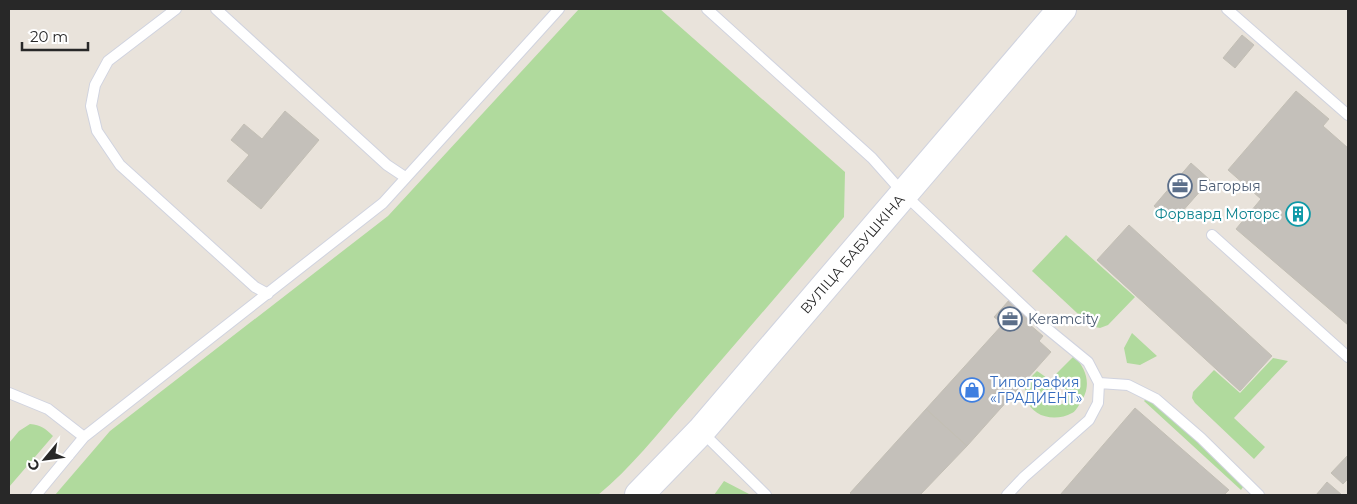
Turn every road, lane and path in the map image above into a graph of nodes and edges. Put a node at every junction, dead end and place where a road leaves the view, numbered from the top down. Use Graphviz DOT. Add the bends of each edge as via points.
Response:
graph roads {
  1 [pos="176,9"];
  2 [pos="216,9"];
  3 [pos="559,9"];
  4 [pos="707,9"];
  5 [pos="1062,9"];
  6 [pos="1227,9"];
  7 [pos="1348,115"];
  8 [pos="405,177"];
  9 [pos="904,194"];
  10 [pos="1212,235"];
  11 [pos="268,294"];
  12 [pos="1348,357"];
  13 [pos="1099,383"];
  14 [pos="9,393"];
  15 [pos="702,431"];
  16 [pos="84,437"];
  17 [pos="36,495"];
  18 [pos="639,495"];
  19 [pos="766,495"];
  20 [pos="1007,495"];
  21 [pos="1259,495"];
  1 -- 11 [label="lane" via="108,61 95,85 91,106 97,131 120,165 255,287"];
  2 -- 8 [label="lane" via="387,166"];
  3 -- 8 [label="lane"];
  4 -- 9 [label="lane" via="872,158"];
  5 -- 9 [label="street, ВУЛІЦА БАБУШКІНА"];
  6 -- 7 [label="lane"];
  8 -- 11 [label="lane" via="383,203"];
  9 -- 13 [label="lane" via="1044,326 1088,362"];
  9 -- 15 [label="street, ВУЛІЦА БАБУШКІНА"];
  10 -- 12 [label="lane"];
  11 -- 16 [label="lane"];
  13 -- 20 [label="lane" via="1098,403 1089,420"];
  13 -- 21 [label="lane" via="1128,385 1156,399"];
  14 -- 16 [label="lane" via="48,409"];
  15 -- 18 [label="street, ВУЛІЦА БАБУШКІНА"];
  15 -- 19 [label="lane"];
  16 -- 17 [label="lane"];
}
